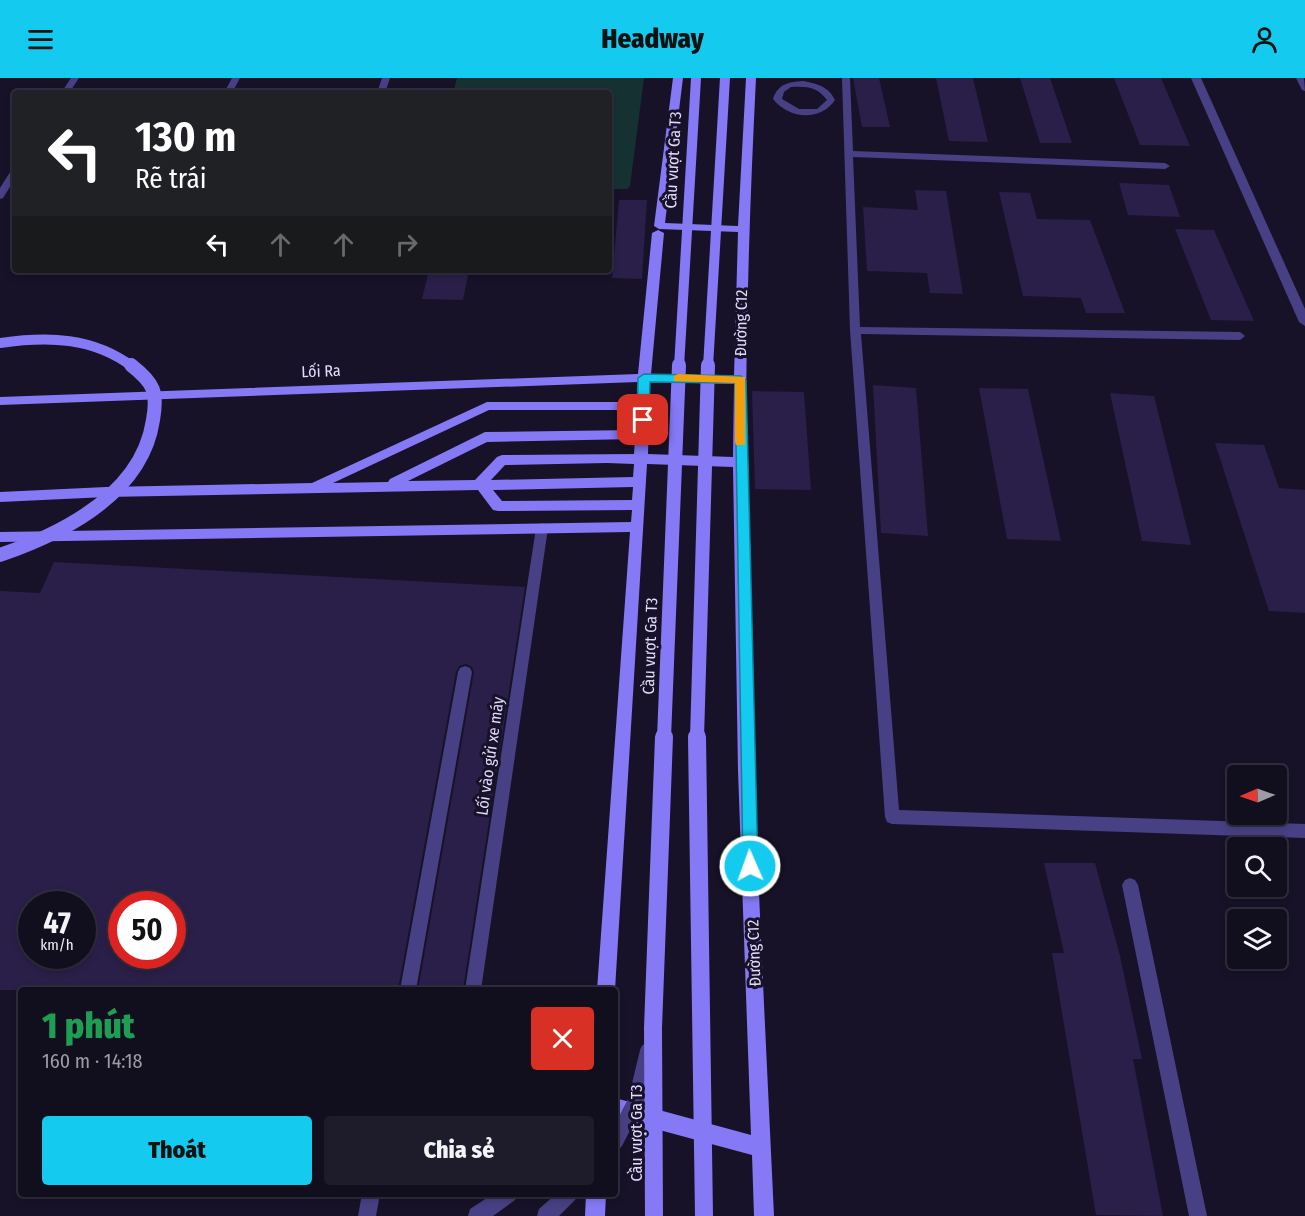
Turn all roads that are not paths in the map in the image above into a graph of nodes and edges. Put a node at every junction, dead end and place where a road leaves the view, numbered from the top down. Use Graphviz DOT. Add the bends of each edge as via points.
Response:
graph roads {
  1 [pos="678,78"];
  2 [pos="696,78"];
  3 [pos="725,78"];
  4 [pos="751,78"];
  5 [pos="846,78"];
  6 [pos="1196,78"];
  7 [pos="1300,78"];
  8 [pos="1305,88"];
  9 [pos="831,100"];
  10 [pos="846,100"];
  11 [pos="848,154"];
  12 [pos="1165,166"];
  13 [pos="12,176"];
  14 [pos="0,196"];
  15 [pos="744,229"];
  16 [pos="659,230"];
  17 [pos="1305,322"];
  18 [pos="855,330"];
  19 [pos="1240,336"];
  20 [pos="0,343"];
  21 [pos="644,378"];
  22 [pos="741,380"];
  23 [pos="0,400"];
  24 [pos="643,406"];
  25 [pos="642,434"];
  26 [pos="641,459"];
  27 [pos="741,462"];
  28 [pos="640,482"];
  29 [pos="480,483"];
  30 [pos="390,485"];
  31 [pos="310,488"];
  32 [pos="3,498"];
  33 [pos="639,505"];
  34 [pos="637,526"];
  35 [pos="542,528"];
  36 [pos="0,537"];
  37 [pos="0,555"];
  38 [pos="465,672"];
  39 [pos="1305,831"];
  40 [pos="1130,885"];
  41 [pos="409,987"];
  42 [pos="473,987"];
  43 [pos="606,987"];
  44 [pos="653,1028"];
  45 [pos="618,1109"];
  46 [pos="618,1136"];
  47 [pos="762,1148"];
  48 [pos="370,1197"];
  49 [pos="505,1197"];
  50 [pos="565,1197"];
  51 [pos="596,1197"];
  52 [pos="367,1216"];
  53 [pos="477,1216"];
  54 [pos="546,1216"];
  55 [pos="595,1216"];
  56 [pos="654,1216"];
  57 [pos="704,1216"];
  58 [pos="764,1216"];
  59 [pos="1198,1216"];
  1 -- 16 [label="main road"];
  2 -- 44 [label="main road, Cầu vượt Ga T3, bridge" via="678,382"];
  3 -- 57 [label="main road, bridge" via="707,382 696,780"];
  4 -- 15 [label="main road, Đường C12"];
  5 -- 10 [label="lane"];
  6 -- 17 [label="street"];
  7 -- 8 [label="lane"];
  9 -- 9 [label="lane" via="819,111 805,113 792,111 777,99 780,91 803,84 828,92"];
  9 -- 10 [label="lane"];
  10 -- 11 [label="lane"];
  11 -- 12 [label="lane"];
  11 -- 18 [label="lane"];
  13 -- 14 [label="lane"];
  15 -- 16 [label="main road"];
  15 -- 22 [label="main road, Đường C12"];
  16 -- 21 [label="main road"];
  18 -- 19 [label="lane"];
  18 -- 39 [label="lane" via="892,817"];
  20 -- 37 [label="main road, bridge" via="30,338 78,339 113,352 140,371 156,394 154,426 140,460 108,496 64,528"];
  21 -- 22 [label="main road, Lối Ra"];
  21 -- 23 [label="main road, Lối Ra"];
  21 -- 24 [label="main road"];
  22 -- 27 [label="main road, Đường C12"];
  24 -- 25 [label="main road"];
  24 -- 31 [label="main road" via="487,406"];
  25 -- 26 [label="main road"];
  25 -- 30 [label="main road" via="485,437"];
  26 -- 27 [label="main road"];
  26 -- 28 [label="main road"];
  26 -- 29 [label="main road" via="502,460"];
  27 -- 47 [label="main road, Đường C12" via="746,771"];
  28 -- 29 [label="main road"];
  28 -- 33 [label="main road"];
  29 -- 30 [label="main road"];
  29 -- 33 [label="main road" via="498,506"];
  30 -- 31 [label="main road"];
  31 -- 32 [label="main road"];
  33 -- 34 [label="main road"];
  34 -- 35 [label="main road"];
  34 -- 43 [label="main road"];
  35 -- 36 [label="main road"];
  35 -- 42 [label="lane, Lối vào gửi xe máy"];
  38 -- 41 [label="lane"];
  40 -- 59 [label="lane"];
  44 -- 46 [label="lane, bridge" via="636,1101"];
  44 -- 56 [label="main road, Cầu vượt Ga T3, bridge"];
  45 -- 47 [label="main road"];
  47 -- 58 [label="main road, Đường C12"];
  48 -- 52 [label="lane"];
  49 -- 53 [label="lane"];
  50 -- 54 [label="lane"];
  51 -- 55 [label="main road"];
}
